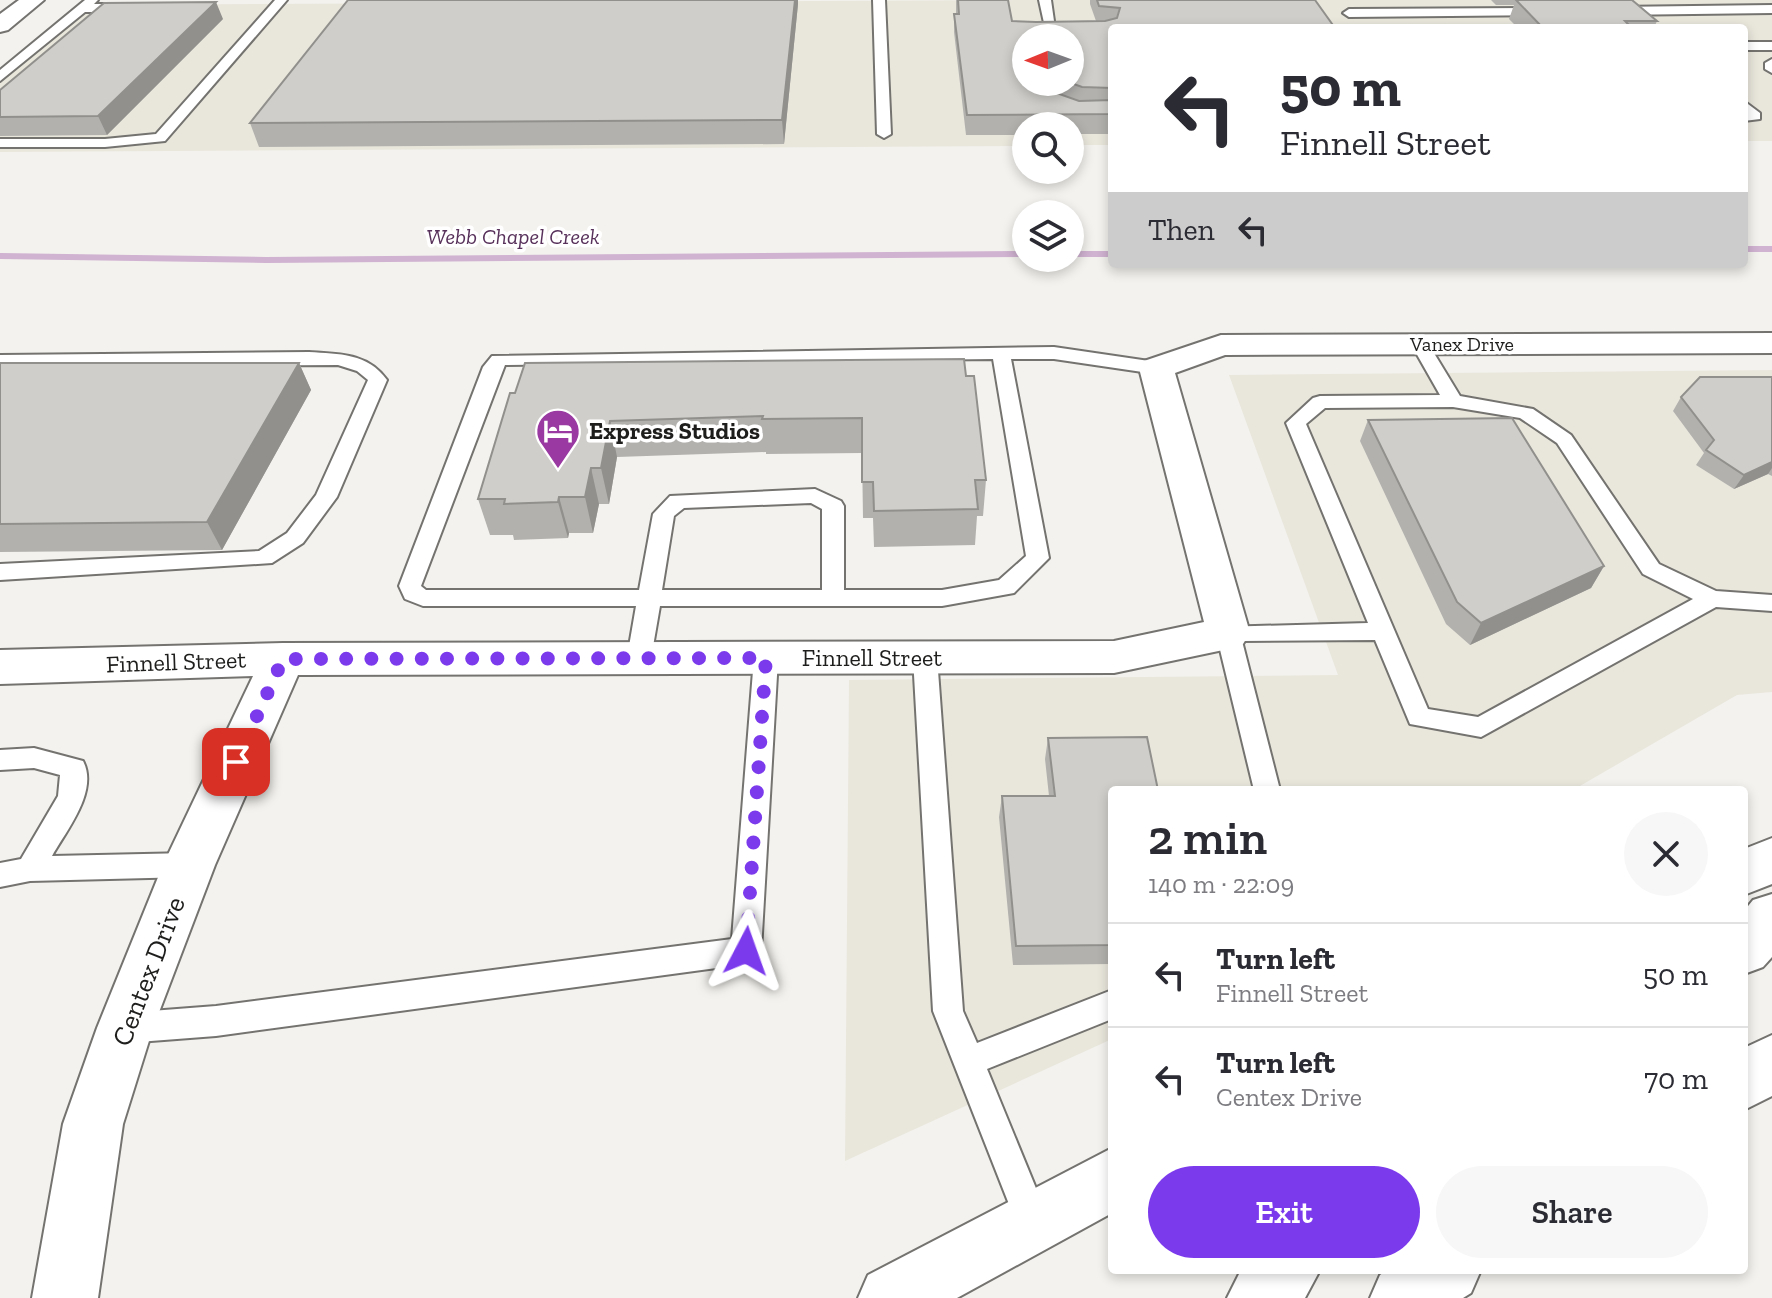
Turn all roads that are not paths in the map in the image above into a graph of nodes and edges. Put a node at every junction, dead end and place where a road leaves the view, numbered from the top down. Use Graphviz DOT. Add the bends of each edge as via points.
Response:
graph roads {
  1 [pos="33,0"];
  2 [pos="281,0"];
  3 [pos="879,0"];
  4 [pos="1045,0"];
  5 [pos="1340,0"];
  6 [pos="87,4"];
  7 [pos="1603,6"];
  8 [pos="141,8"];
  9 [pos="1772,9"];
  10 [pos="1621,11"];
  11 [pos="1536,12"];
  12 [pos="1349,13"];
  13 [pos="1642,22"];
  14 [pos="1046,24"];
  15 [pos="1357,24"];
  16 [pos="0,25"];
  17 [pos="1748,46"];
  18 [pos="1772,46"];
  19 [pos="0,77"];
  20 [pos="1050,96"];
  21 [pos="1108,114"];
  22 [pos="884,134"];
  23 [pos="0,143"];
  24 [pos="1772,343"];
  25 [pos="1420,344"];
  26 [pos="1001,353"];
  27 [pos="0,361"];
  28 [pos="1156,368"];
  29 [pos="1453,401"];
  30 [pos="0,572"];
  31 [pos="833,597"];
  32 [pos="648,598"];
  33 [pos="1712,599"];
  34 [pos="1772,603"];
  35 [pos="1383,631"];
  36 [pos="1228,633"];
  37 [pos="925,657"];
  38 [pos="639,658"];
  39 [pos="766,658"];
  40 [pos="283,659"];
  41 [pos="0,667"];
  42 [pos="0,760"];
  43 [pos="1266,786"];
  44 [pos="1772,860"];
  45 [pos="189,865"];
  46 [pos="30,869"];
  47 [pos="1748,871"];
  48 [pos="0,875"];
  49 [pos="1772,917"];
  50 [pos="1748,945"];
  51 [pos="1108,1006"];
  52 [pos="125,1028"];
  53 [pos="968,1062"];
  54 [pos="1772,1063"];
  55 [pos="1748,1078"];
  56 [pos="1108,1181"];
  57 [pos="1032,1220"];
  58 [pos="1283,1274"];
  59 [pos="1442,1274"];
  60 [pos="65,1298"];
  61 [pos="891,1298"];
  62 [pos="1260,1298"];
  63 [pos="1403,1298"];
  1 -- 16 [label="main road"];
  2 -- 23 [label="lane" via="160,138"];
  3 -- 22 [label="lane"];
  4 -- 14 [label="lane"];
  5 -- 12 [label="lane"];
  6 -- 8 [label="lane"];
  6 -- 19 [label="lane"];
  7 -- 10 [label="lane"];
  9 -- 10 [label="lane"];
  10 -- 13 [label="lane"];
  11 -- 12 [label="lane"];
  12 -- 15 [label="lane"];
  17 -- 18 [label="lane"];
  20 -- 21 [label="lane" via="1052,104 1077,114"];
  24 -- 25 [label="main road, Vanex Drive"];
  25 -- 28 [label="main road, Vanex Drive" via="1221,345"];
  25 -- 29 [label="lane"];
  26 -- 28 [label="lane" via="1054,353"];
  26 -- 31 [label="lane" via="1038,558 1006,587 942,598"];
  26 -- 32 [label="lane" via="499,360 410,586 413,593 423,598"];
  27 -- 30 [label="lane" via="323,359 370,368 378,380 326,497 295,538 264,558"];
  28 -- 36 [label="main road"];
  29 -- 33 [label="lane" via="1526,413 1564,439 1651,569"];
  29 -- 35 [label="lane" via="1320,402 1296,423"];
  31 -- 32 [label="lane"];
  31 -- 32 [label="lane" via="833,506 815,496 678,501 664,514"];
  32 -- 38 [label="lane"];
  33 -- 34 [label="lane"];
  33 -- 35 [label="lane" via="1481,727 1419,717"];
  35 -- 36 [label="lane"];
  36 -- 37 [label="main road, Finnell Street" via="1114,657"];
  36 -- 43 [label="lane"];
  37 -- 39 [label="main road, Finnell Street"];
  37 -- 53 [label="lane" via="948,1011"];
  38 -- 39 [label="main road, Finnell Street"];
  38 -- 40 [label="main road, Finnell Street"];
  39 -- 52 [label="lane" via="746,951 216,1021"];
  40 -- 41 [label="main road, Finnell Street"];
  40 -- 45 [label="main road, Centex Drive"];
  42 -- 46 [label="lane" via="34,758 74,768 71,797"];
  44 -- 47 [label="main road"];
  45 -- 46 [label="lane"];
  45 -- 52 [label="main road, Centex Drive"];
  46 -- 48 [label="lane"];
  49 -- 50 [label="main road"];
  51 -- 53 [label="lane"];
  52 -- 60 [label="main road, Centex Drive" via="93,1124"];
  53 -- 57 [label="lane"];
  54 -- 55 [label="main road"];
  56 -- 57 [label="main road"];
  57 -- 61 [label="main road"];
  58 -- 62 [label="main road"];
  59 -- 63 [label="main road"];
}
